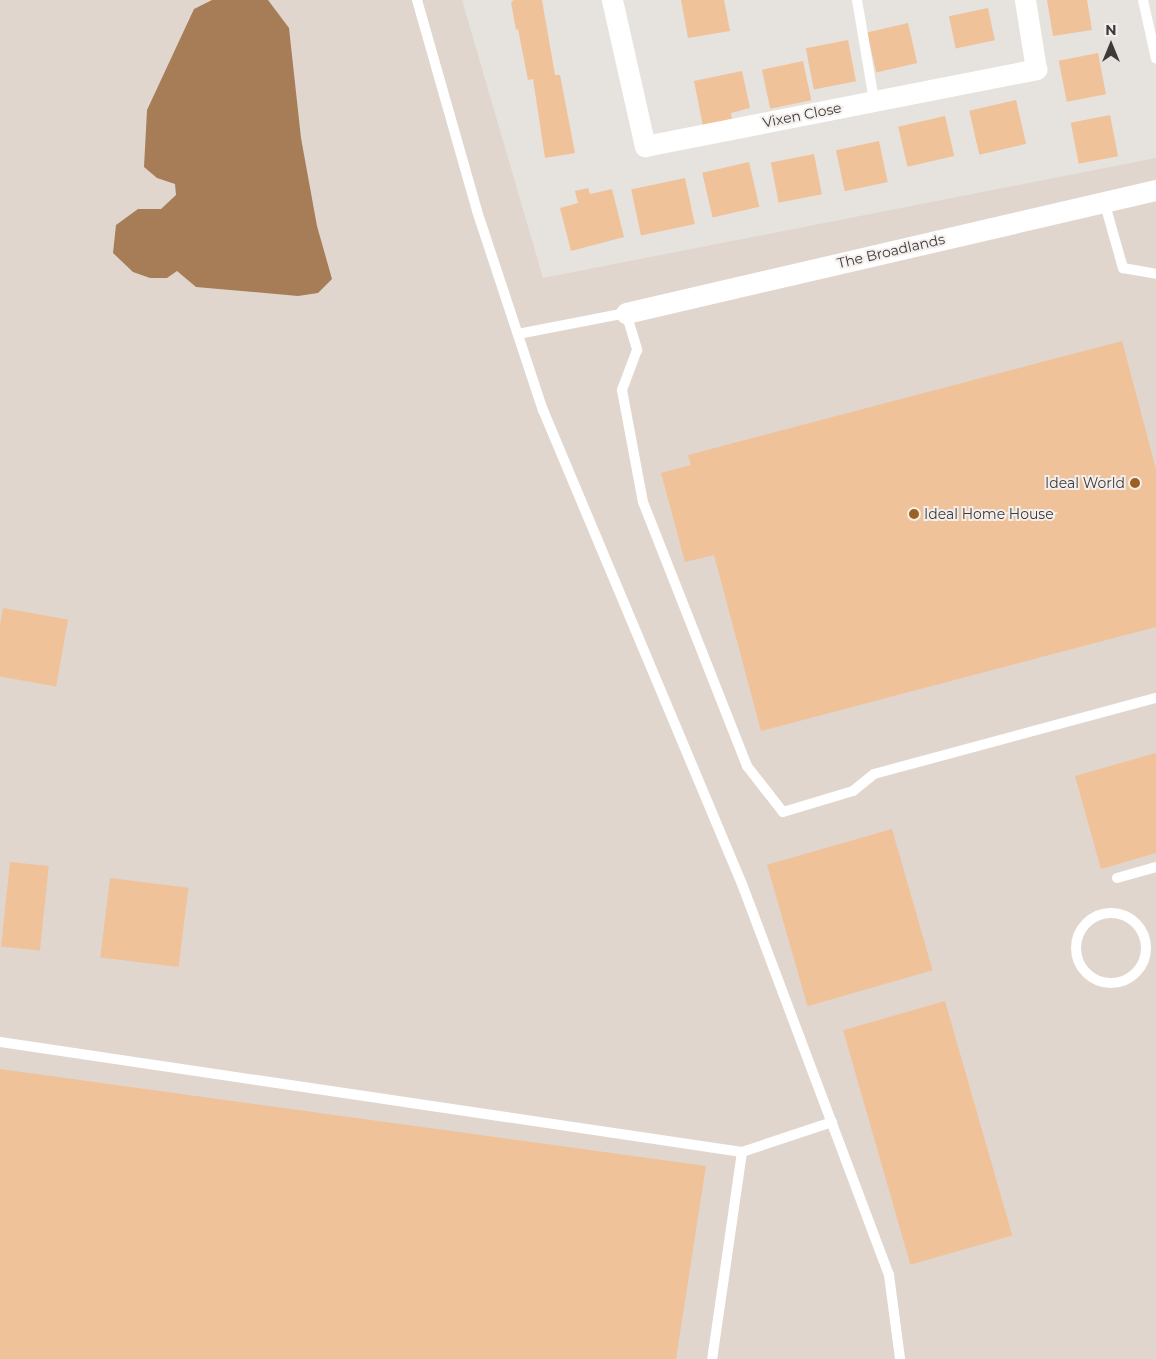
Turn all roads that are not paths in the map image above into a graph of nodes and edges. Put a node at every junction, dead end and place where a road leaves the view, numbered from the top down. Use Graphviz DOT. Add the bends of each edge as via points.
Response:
graph roads {
  1 [pos="417,0"];
  2 [pos="612,0"];
  3 [pos="857,0"];
  4 [pos="1024,0"];
  5 [pos="1143,0"];
  6 [pos="1156,59"];
  7 [pos="874,101"];
  8 [pos="1156,190"];
  9 [pos="1104,201"];
  10 [pos="1156,274"];
  11 [pos="626,313"];
  12 [pos="518,334"];
  13 [pos="1156,698"];
  14 [pos="1156,867"];
  15 [pos="1117,878"];
  16 [pos="1151,938"];
  17 [pos="0,1042"];
  18 [pos="832,1122"];
  19 [pos="742,1152"];
  20 [pos="712,1359"];
  21 [pos="900,1359"];
  1 -- 12 [label="lane" via="477,211"];
  2 -- 7 [label="street, Vixen Close" via="645,146"];
  3 -- 7 [label="lane"];
  4 -- 7 [label="street, Vixen Close" via="1036,69"];
  5 -- 6 [label="lane"];
  8 -- 9 [label="street, The Broadlands"];
  9 -- 10 [label="lane" via="1123,268"];
  9 -- 11 [label="street, The Broadlands"];
  11 -- 12 [label="lane"];
  11 -- 13 [label="lane" via="637,350 622,390 642,502 747,766 783,812 853,791 874,774"];
  12 -- 18 [label="lane" via="544,410 742,884"];
  14 -- 15 [label="lane"];
  16 -- 16 [label="lane" via="1136,923 1120,914 1102,914 1086,923 1077,939 1077,958 1086,973 1102,982 1120,982 1136,973"];
  17 -- 19 [label="lane"];
  18 -- 19 [label="lane"];
  18 -- 21 [label="lane" via="889,1275"];
  19 -- 20 [label="lane"];
}
